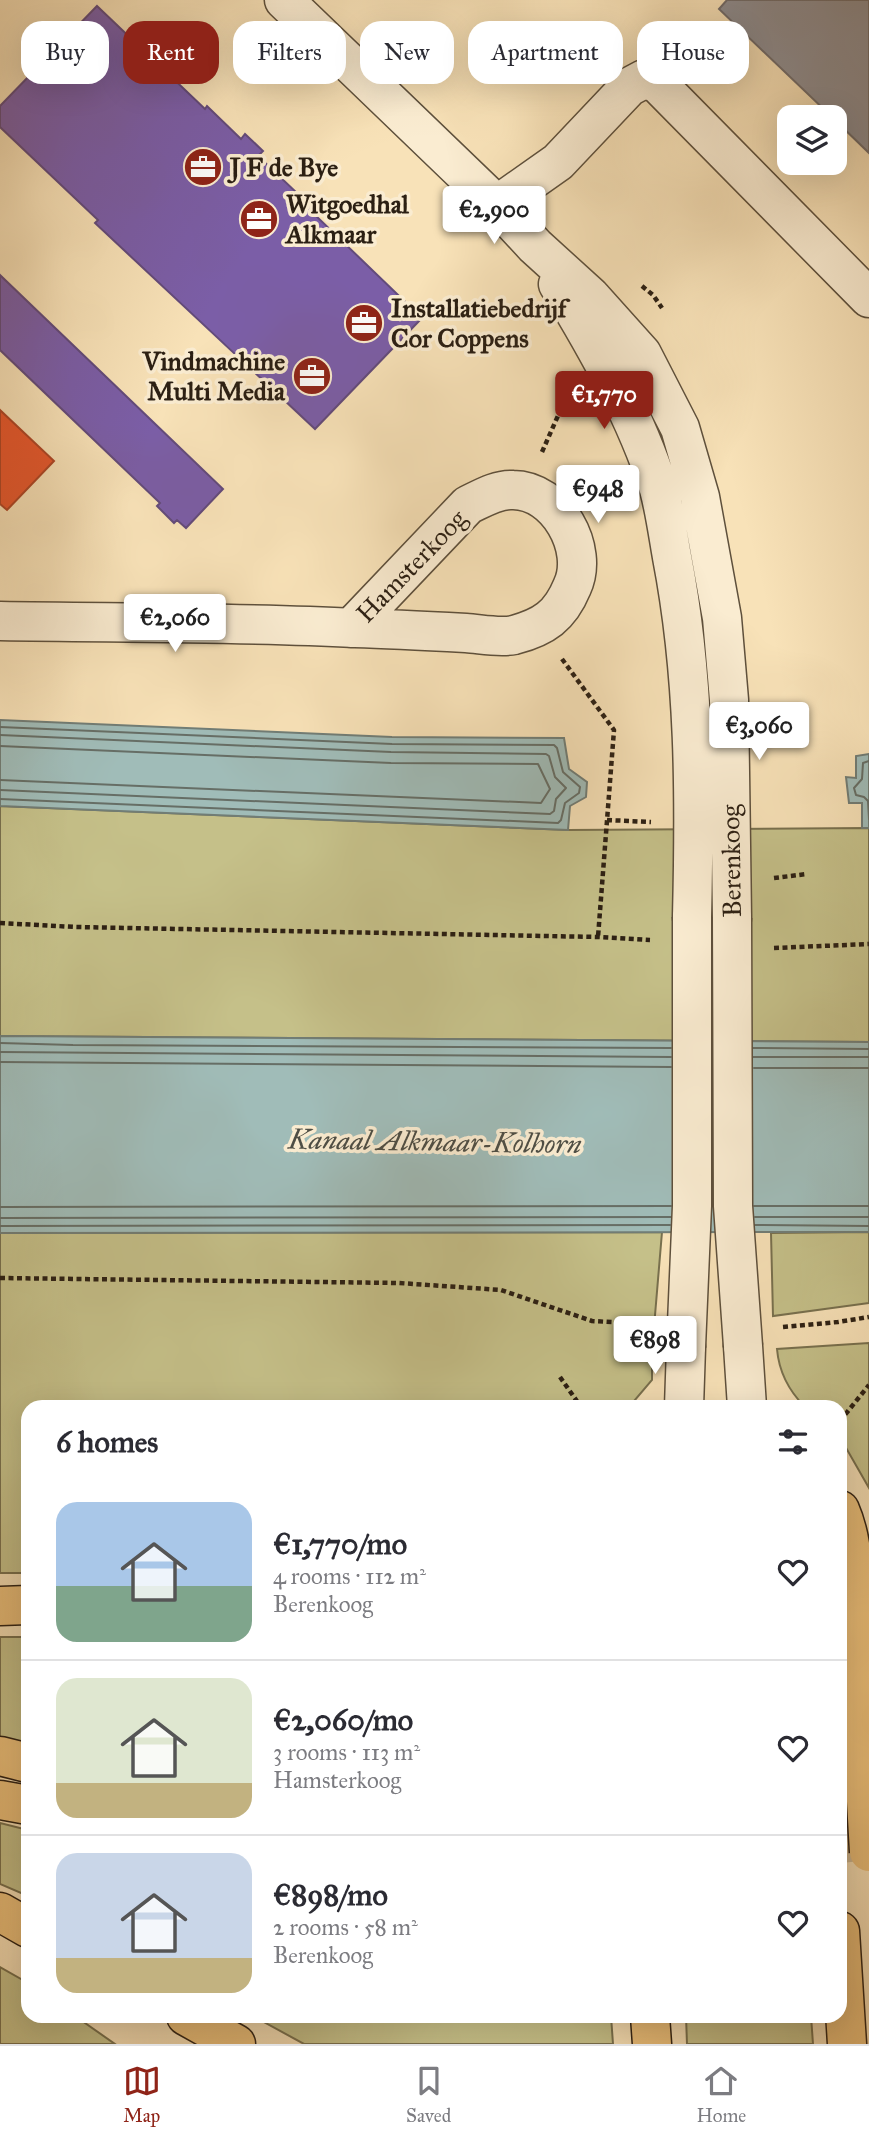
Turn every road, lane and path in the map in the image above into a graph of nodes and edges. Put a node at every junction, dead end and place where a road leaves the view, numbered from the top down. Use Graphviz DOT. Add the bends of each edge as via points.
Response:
graph roads {
  1 [pos="284,0"];
  2 [pos="497,205"];
  3 [pos="535,247"];
  4 [pos="869,298"];
  5 [pos="568,393"];
  6 [pos="524,491"];
  7 [pos="0,621"];
  8 [pos="539,627"];
  9 [pos="351,628"];
  10 [pos="0,923"];
  11 [pos="598,937"];
  12 [pos="653,940"];
  13 [pos="869,944"];
  14 [pos="765,948"];
  15 [pos="0,1278"];
  16 [pos="869,1317"];
  17 [pos="649,1324"];
  18 [pos="782,1327"];
  19 [pos="560,1377"];
  20 [pos="869,1385"];
  21 [pos="576,1400"];
  22 [pos="684,1400"];
  23 [pos="747,1400"];
  24 [pos="847,1412"];
  25 [pos="852,1539"];
  26 [pos="21,1605"];
  27 [pos="0,1606"];
  28 [pos="0,1756"];
  29 [pos="21,1761"];
  30 [pos="0,1800"];
  31 [pos="21,1804"];
  32 [pos="869,1852"];
  33 [pos="0,1912"];
  34 [pos="21,1924"];
  35 [pos="198,2023"];
  36 [pos="236,2044"];
  1 -- 2 [label="street, Berenkoog"];
  2 -- 3 [label="street, Berenkoog"];
  2 -- 4 [label="street" via="558,162 629,87 644,79 657,83"];
  3 -- 22 [label="street, Berenkoog, bridge" via="627,410 660,492 678,586 692,703 694,825 692,1206"];
  3 -- 23 [label="street, Berenkoog, bridge" via="590,296 642,355 680,428 715,571 729,700 733,1206"];
  5 -- 6 [label="path"];
  6 -- 8 [label="street, Hamsterkoog" via="548,502 576,549 577,577 564,606"];
  6 -- 9 [label="street, Hamsterkoog" via="510,489 468,505"];
  7 -- 9 [label="street, Hamsterkoog"];
  8 -- 9 [label="street, Hamsterkoog" via="510,636"];
  8 -- 11 [label="path" via="614,730"];
  10 -- 11 [label="path"];
  11 -- 12 [label="path"];
  13 -- 14 [label="path"];
  15 -- 17 [label="path" via="501,1290 592,1321"];
  16 -- 18 [label="path"];
  19 -- 21 [label="path"];
  20 -- 24 [label="path"];
  25 -- 32 [label="main road, bridge"];
  26 -- 27 [label="main road"];
  28 -- 29 [label="main road"];
  30 -- 31 [label="main road"];
  33 -- 34 [label="main road"];
  35 -- 36 [label="main road"];
}
